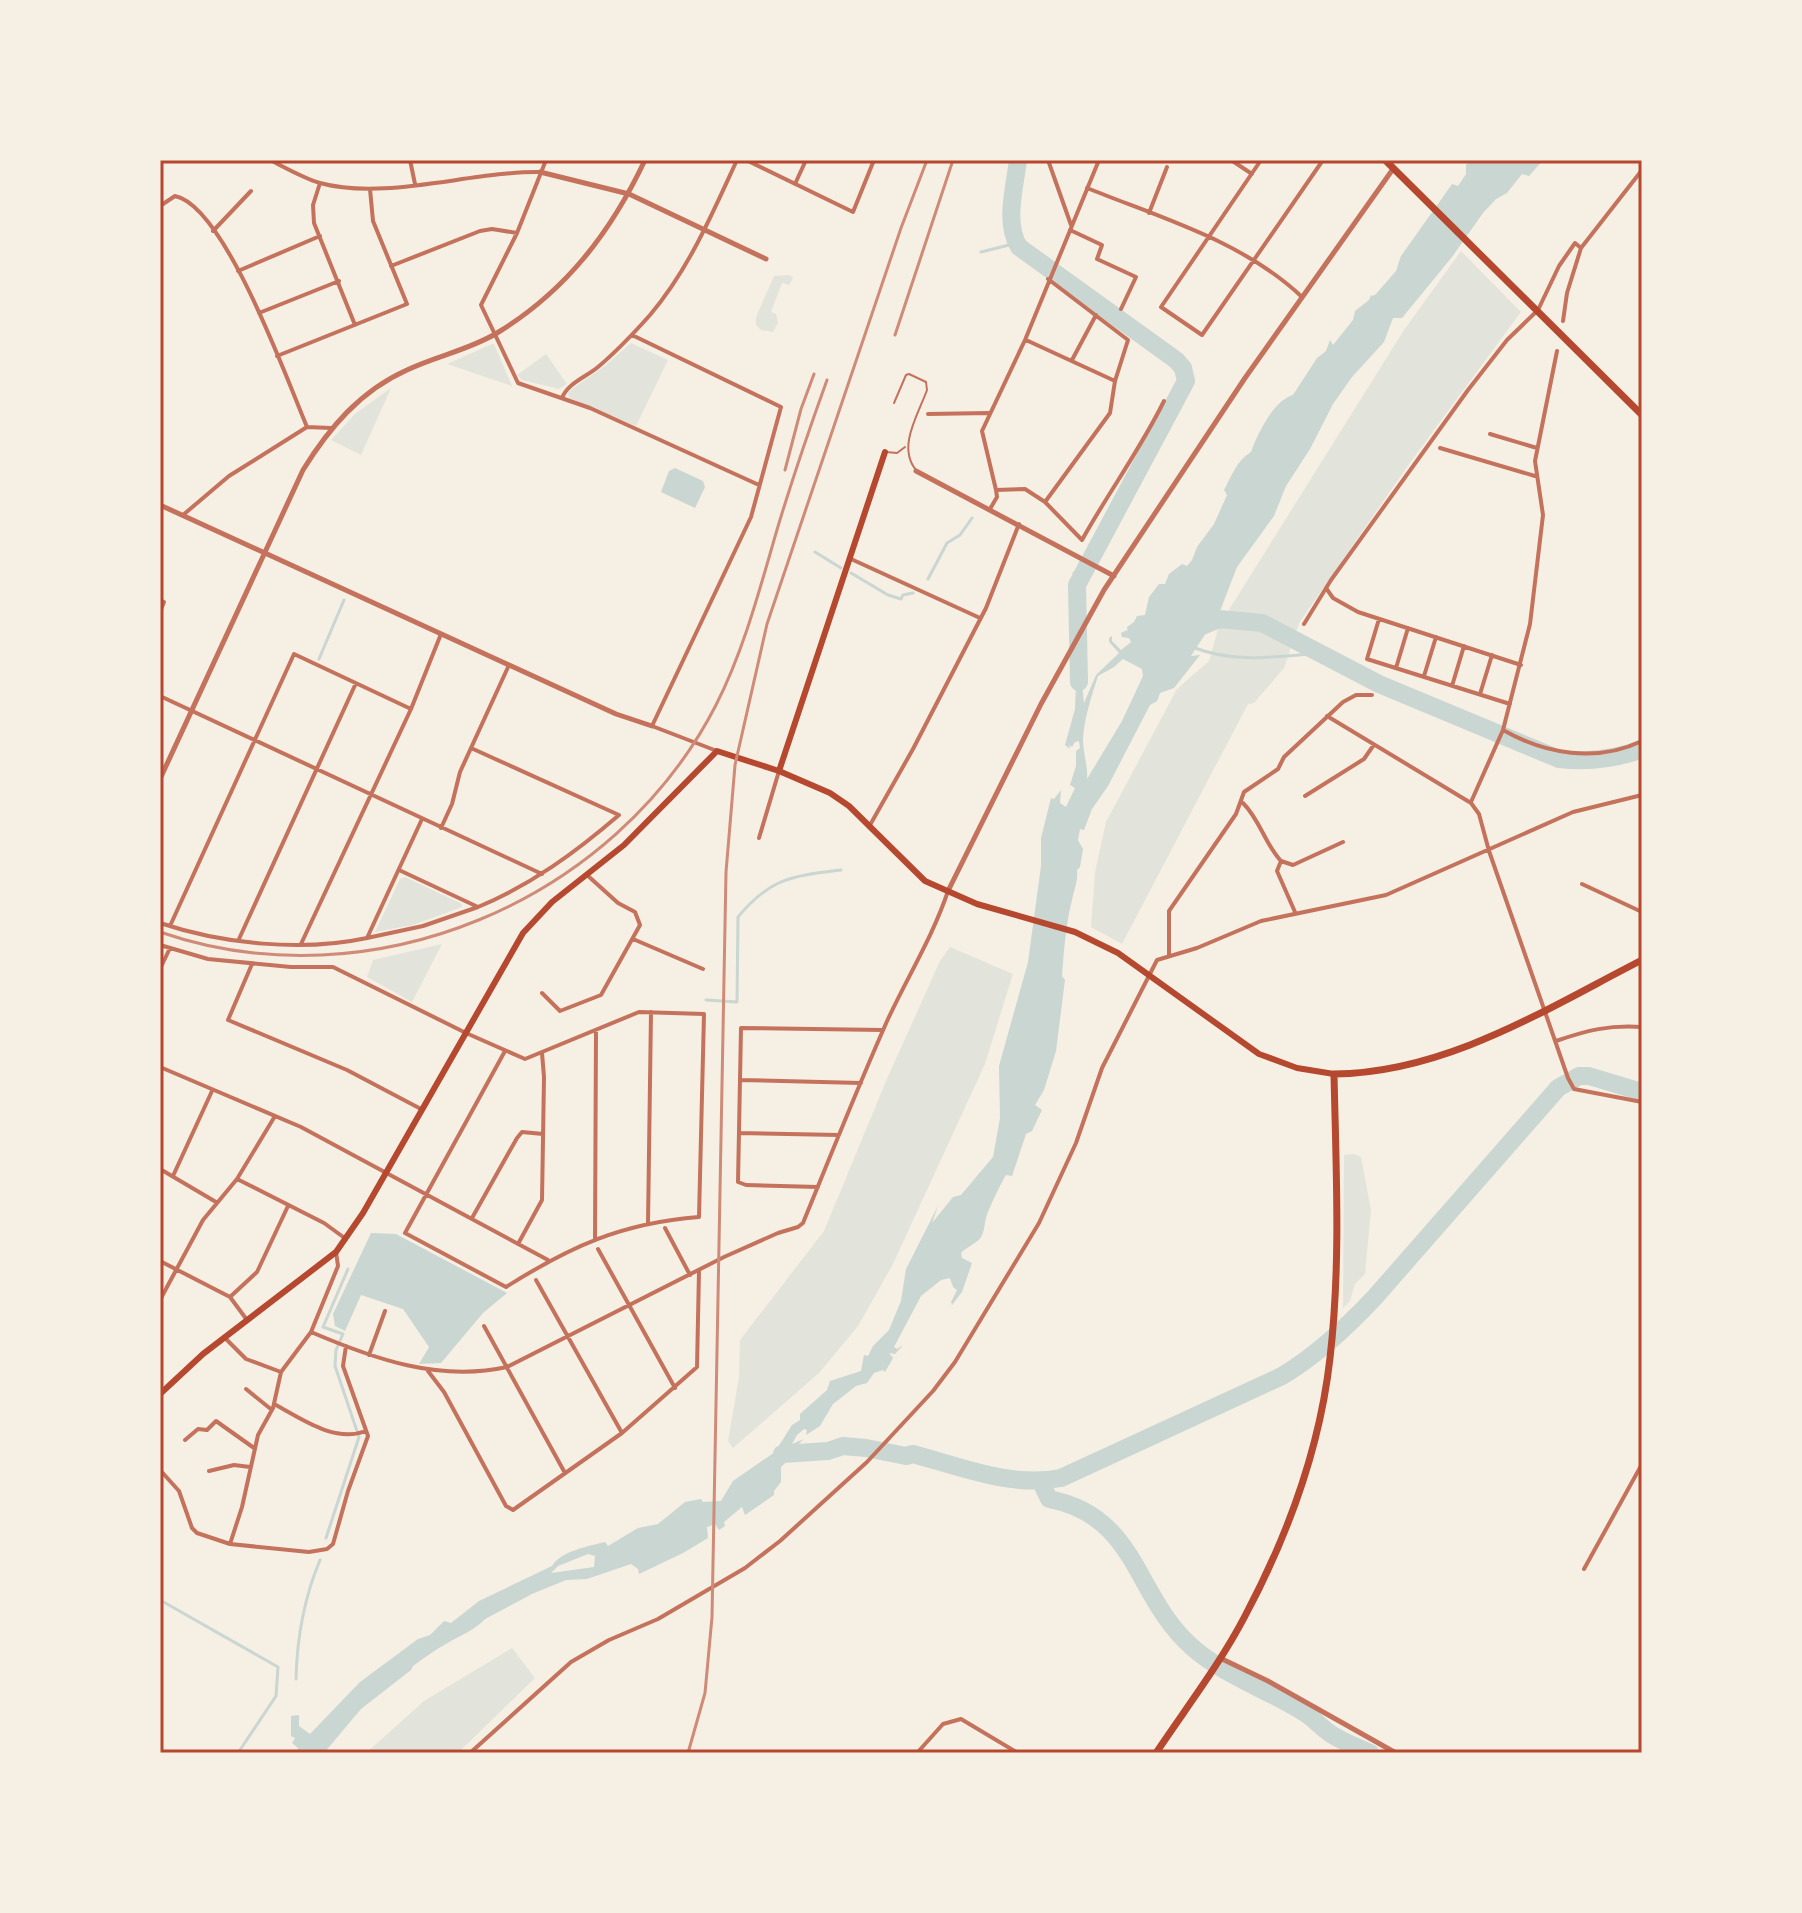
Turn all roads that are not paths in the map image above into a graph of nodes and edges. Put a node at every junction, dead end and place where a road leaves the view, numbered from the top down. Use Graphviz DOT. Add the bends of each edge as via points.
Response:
graph roads {
  1 [pos="270,160"];
  2 [pos="410,160"];
  3 [pos="546,160"];
  4 [pos="645,160"];
  5 [pos="737,160"];
  6 [pos="746,160"];
  7 [pos="806,160"];
  8 [pos="874,160"];
  9 [pos="1048,160"];
  10 [pos="1099,160"];
  11 [pos="1231,160"];
  12 [pos="1261,160"];
  13 [pos="1323,160"];
  14 [pos="1385,160"];
  15 [pos="1167,167"];
  16 [pos="1393,169"];
  17 [pos="1642,170"];
  18 [pos="540,172"];
  19 [pos="1252,174"];
  20 [pos="320,183"];
  21 [pos="415,184"];
  22 [pos="795,184"];
  23 [pos="370,188"];
  24 [pos="1087,188"];
  25 [pos="251,191"];
  26 [pos="629,194"];
  27 [pos="160,206"];
  28 [pos="1149,213"];
  29 [pos="1071,228"];
  30 [pos="704,230"];
  31 [pos="213,231"];
  32 [pos="517,233"];
  33 [pos="320,236"];
  34 [pos="1208,237"];
  35 [pos="1581,248"];
  36 [pos="766,259"];
  37 [pos="1254,260"];
  38 [pos="391,266"];
  39 [pos="238,271"];
  40 [pos="1050,276"];
  41 [pos="339,281"];
  42 [pos="1303,298"];
  43 [pos="1121,309"];
  44 [pos="1538,310"];
  45 [pos="259,313"];
  46 [pos="1096,315"];
  47 [pos="1563,321"];
  48 [pos="355,325"];
  49 [pos="495,335"];
  50 [pos="632,335"];
  51 [pos="1025,340"];
  52 [pos="1557,351"];
  53 [pos="277,356"];
  54 [pos="1072,360"];
  55 [pos="1115,381"];
  56 [pos="562,398"];
  57 [pos="1164,401"];
  58 [pos="894,403"];
  59 [pos="989,413"];
  60 [pos="928,414"];
  61 [pos="1642,415"];
  62 [pos="307,427"];
  63 [pos="331,428"];
  64 [pos="1490,434"];
  65 [pos="906,447"];
  66 [pos="1440,448"];
  67 [pos="1537,448"];
  68 [pos="885,452"];
  69 [pos="916,471"];
  70 [pos="1535,476"];
  71 [pos="759,485"];
  72 [pos="996,490"];
  73 [pos="1045,502"];
  74 [pos="160,505"];
  75 [pos="990,509"];
  76 [pos="183,515"];
  77 [pos="1019,524"];
  78 [pos="264,552"];
  79 [pos="849,558"];
  80 [pos="1114,576"];
  81 [pos="1326,588"];
  82 [pos="160,600"];
  83 [pos="160,612"];
  84 [pos="980,618"];
  85 [pos="1379,619"];
  86 [pos="1304,624"];
  87 [pos="1409,628"];
  88 [pos="441,634"];
  89 [pos="1436,637"];
  90 [pos="1464,646"];
  91 [pos="1492,655"];
  92 [pos="509,665"];
  93 [pos="1521,665"];
  94 [pos="1396,668"];
  95 [pos="1424,676"];
  96 [pos="356,683"];
  97 [pos="1452,686"];
  98 [pos="1480,694"];
  99 [pos="1372,695"];
  100 [pos="160,696"];
  101 [pos="1510,704"];
  102 [pos="411,709"];
  103 [pos="191,710"];
  104 [pos="1327,716"];
  105 [pos="652,726"];
  106 [pos="1502,730"];
  107 [pos="254,740"];
  108 [pos="1642,741"];
  109 [pos="1374,745"];
  110 [pos="471,748"];
  111 [pos="717,751"];
  112 [pos="316,770"];
  113 [pos="779,771"];
  114 [pos="160,779"];
  115 [pos="372,795"];
  116 [pos="1642,795"];
  117 [pos="1305,796"];
  118 [pos="1242,802"];
  119 [pos="1471,803"];
  120 [pos="422,819"];
  121 [pos="870,825"];
  122 [pos="441,828"];
  123 [pos="759,838"];
  124 [pos="1343,842"];
  125 [pos="1489,851"];
  126 [pos="1281,861"];
  127 [pos="399,870"];
  128 [pos="542,874"];
  129 [pos="587,875"];
  130 [pos="1582,884"];
  131 [pos="948,891"];
  132 [pos="478,907"];
  133 [pos="1295,912"];
  134 [pos="1642,912"];
  135 [pos="160,923"];
  136 [pos="170,926"];
  137 [pos="367,938"];
  138 [pos="239,939"];
  139 [pos="633,939"];
  140 [pos="301,944"];
  141 [pos="160,945"];
  142 [pos="170,948"];
  143 [pos="1169,956"];
  144 [pos="1642,960"];
  145 [pos="252,964"];
  146 [pos="160,969"];
  147 [pos="703,969"];
  148 [pos="1149,975"];
  149 [pos="542,993"];
  150 [pos="1545,1009"];
  151 [pos="651,1012"];
  152 [pos="1642,1027"];
  153 [pos="596,1030"];
  154 [pos="883,1030"];
  155 [pos="466,1033"];
  156 [pos="1556,1041"];
  157 [pos="505,1051"];
  158 [pos="542,1053"];
  159 [pos="160,1067"];
  160 [pos="1334,1074"];
  161 [pos="740,1080"];
  162 [pos="861,1083"];
  163 [pos="212,1091"];
  164 [pos="1642,1102"];
  165 [pos="421,1109"];
  166 [pos="275,1116"];
  167 [pos="739,1133"];
  168 [pos="543,1134"];
  169 [pos="839,1135"];
  170 [pos="160,1169"];
  171 [pos="387,1172"];
  172 [pos="173,1176"];
  173 [pos="237,1179"];
  174 [pos="818,1187"];
  175 [pos="427,1194"];
  176 [pos="217,1203"];
  177 [pos="289,1206"];
  178 [pos="472,1218"];
  179 [pos="648,1224"];
  180 [pos="665,1228"];
  181 [pos="346,1239"];
  182 [pos="595,1240"];
  183 [pos="518,1244"];
  184 [pos="598,1249"];
  185 [pos="336,1252"];
  186 [pos="548,1260"];
  187 [pos="160,1261"];
  188 [pos="177,1269"];
  189 [pos="699,1271"];
  190 [pos="690,1275"];
  191 [pos="536,1280"];
  192 [pos="230,1297"];
  193 [pos="160,1300"];
  194 [pos="630,1306"];
  195 [pos="385,1311"];
  196 [pos="247,1320"];
  197 [pos="484,1326"];
  198 [pos="311,1332"];
  199 [pos="224,1337"];
  200 [pos="568,1337"];
  201 [pos="344,1346"];
  202 [pos="369,1355"];
  203 [pos="507,1367"];
  204 [pos="427,1369"];
  205 [pos="281,1372"];
  206 [pos="675,1388"];
  207 [pos="246,1389"];
  208 [pos="160,1394"];
  209 [pos="273,1407"];
  210 [pos="366,1431"];
  211 [pos="622,1433"];
  212 [pos="185,1440"];
  213 [pos="254,1448"];
  214 [pos="1642,1464"];
  215 [pos="250,1467"];
  216 [pos="160,1470"];
  217 [pos="209,1471"];
  218 [pos="565,1473"];
  219 [pos="230,1544"];
  220 [pos="1584,1569"];
  221 [pos="1219,1660"];
  222 [pos="470,1753"];
  223 [pos="917,1753"];
  224 [pos="1018,1753"];
  225 [pos="1156,1753"];
  226 [pos="1396,1753"];
  1 -- 20 [label="street"];
  2 -- 21 [label="street"];
  3 -- 18 [label="street"];
  4 -- 26 [label="street"];
  5 -- 30 [label="street"];
  6 -- 22 [label="street"];
  7 -- 22 [label="street"];
  8 -- 22 [label="street" via="853,212"];
  9 -- 29 [label="street"];
  10 -- 24 [label="street"];
  11 -- 19 [label="street"];
  12 -- 19 [label="street"];
  13 -- 37 [label="street"];
  14 -- 16 [label="main road"];
  15 -- 28 [label="street"];
  16 -- 42 [label="street"];
  16 -- 44 [label="main road"];
  17 -- 35 [label="street"];
  18 -- 21 [label="street"];
  18 -- 26 [label="street"];
  18 -- 32 [label="street"];
  19 -- 34 [label="street"];
  20 -- 23 [label="street"];
  20 -- 33 [label="street" via="313,214"];
  21 -- 23 [label="street"];
  23 -- 38 [label="street" via="373,221"];
  24 -- 28 [label="street"];
  24 -- 29 [label="street"];
  25 -- 31 [label="street"];
  26 -- 30 [label="street"];
  26 -- 49 [label="street" via="562,285"];
  27 -- 31 [label="street" via="182,197"];
  28 -- 34 [label="street"];
  29 -- 40 [label="street"];
  29 -- 43 [label="street" via="1102,245 1097,259 1136,277"];
  30 -- 36 [label="street"];
  30 -- 50 [label="street" via="667,294"];
  31 -- 39 [label="street"];
  32 -- 38 [label="street" via="480,231"];
  32 -- 49 [label="street" via="481,305"];
  33 -- 39 [label="street"];
  33 -- 41 [label="street"];
  34 -- 37 [label="street"];
  34 -- 37 [label="street" via="1161,307 1202,335"];
  35 -- 44 [label="street" via="1575,243 1559,266"];
  35 -- 47 [label="street"];
  37 -- 42 [label="street"];
  38 -- 48 [label="street" via="407,304"];
  39 -- 45 [label="street"];
  40 -- 46 [label="street"];
  40 -- 51 [label="street"];
  41 -- 45 [label="street"];
  41 -- 48 [label="street"];
  42 -- 80 [label="street"];
  44 -- 61 [label="main road"];
  44 -- 81 [label="street" via="1468,390"];
  45 -- 53 [label="street"];
  46 -- 54 [label="street"];
  46 -- 55 [label="street" via="1128,340"];
  48 -- 53 [label="street"];
  49 -- 56 [label="street" via="518,383"];
  49 -- 63 [label="street" via="394,376"];
  50 -- 56 [label="street"];
  50 -- 71 [label="street" via="781,407"];
  51 -- 54 [label="street"];
  51 -- 59 [label="street"];
  52 -- 67 [label="street"];
  53 -- 62 [label="street"];
  54 -- 55 [label="street"];
  55 -- 73 [label="street" via="1110,413"];
  56 -- 71 [label="street"];
  57 -- 73 [label="street" via="1082,540"];
  58 -- 65 [label="lane" via="906,375 926,382"];
  59 -- 60 [label="street"];
  59 -- 72 [label="street" via="982,431"];
  62 -- 63 [label="street"];
  62 -- 76 [label="street" via="229,476"];
  63 -- 78 [label="street" via="303,470"];
  64 -- 67 [label="street"];
  65 -- 68 [label="lane"];
  65 -- 69 [label="lane"];
  66 -- 70 [label="street"];
  67 -- 70 [label="street"];
  68 -- 79 [label="main road"];
  69 -- 75 [label="street"];
  70 -- 93 [label="street" via="1543,505 1542,534"];
  71 -- 105 [label="street" via="746,527"];
  72 -- 73 [label="street" via="1025,489"];
  72 -- 75 [label="street"];
  74 -- 76 [label="street"];
  75 -- 77 [label="street"];
  76 -- 78 [label="street"];
  77 -- 80 [label="street"];
  77 -- 84 [label="street"];
  78 -- 88 [label="street"];
  78 -- 103 [label="street"];
  79 -- 84 [label="street"];
  79 -- 113 [label="main road"];
  80 -- 131 [label="street" via="1061,667"];
  81 -- 85 [label="street" via="1347,607"];
  81 -- 86 [label="street"];
  82 -- 83 [label="street"];
  84 -- 121 [label="street"];
  85 -- 87 [label="street"];
  85 -- 94 [label="street" via="1367,659"];
  87 -- 89 [label="street"];
  87 -- 94 [label="street"];
  88 -- 92 [label="street"];
  88 -- 102 [label="street"];
  89 -- 90 [label="street"];
  89 -- 95 [label="street"];
  90 -- 91 [label="street"];
  90 -- 97 [label="street"];
  91 -- 93 [label="street"];
  91 -- 98 [label="street"];
  92 -- 105 [label="street"];
  92 -- 110 [label="street"];
  93 -- 101 [label="street"];
  94 -- 95 [label="street"];
  95 -- 97 [label="street"];
  96 -- 102 [label="street"];
  96 -- 107 [label="street" via="294,654"];
  96 -- 112 [label="street"];
  97 -- 98 [label="street"];
  98 -- 101 [label="street"];
  99 -- 104 [label="street" via="1348,699"];
  100 -- 103 [label="street"];
  101 -- 106 [label="street"];
  102 -- 115 [label="street"];
  103 -- 107 [label="street"];
  103 -- 114 [label="street"];
  104 -- 109 [label="street"];
  104 -- 118 [label="street" via="1278,769 1247,788"];
  105 -- 111 [label="street"];
  106 -- 108 [label="street" via="1569,754 1620,749"];
  106 -- 119 [label="street"];
  107 -- 112 [label="street"];
  107 -- 136 [label="street"];
  109 -- 117 [label="street" via="1364,759"];
  109 -- 119 [label="street"];
  110 -- 122 [label="street"];
  110 -- 128 [label="street" via="619,815"];
  111 -- 113 [label="main road"];
  111 -- 129 [label="main road"];
  112 -- 115 [label="street"];
  112 -- 138 [label="street"];
  113 -- 121 [label="main road" via="830,793"];
  113 -- 123 [label="street"];
  115 -- 120 [label="street"];
  115 -- 140 [label="street"];
  116 -- 125 [label="street" via="1573,812"];
  118 -- 126 [label="street"];
  118 -- 143 [label="street" via="1169,911"];
  119 -- 125 [label="street"];
  120 -- 122 [label="street"];
  120 -- 127 [label="street"];
  121 -- 131 [label="main road" via="925,881"];
  122 -- 128 [label="street"];
  124 -- 126 [label="street" via="1293,865"];
  125 -- 133 [label="street" via="1372,899"];
  125 -- 150 [label="street"];
  126 -- 133 [label="street" via="1277,871"];
  127 -- 132 [label="street"];
  127 -- 137 [label="street"];
  128 -- 132 [label="street"];
  129 -- 139 [label="street" via="635,912 640,925"];
  129 -- 155 [label="main road" via="523,933"];
  130 -- 134 [label="street"];
  131 -- 148 [label="main road" via="1075,932"];
  131 -- 154 [label="street"];
  132 -- 137 [label="street"];
  133 -- 143 [label="street"];
  135 -- 136 [label="street"];
  136 -- 138 [label="street"];
  137 -- 140 [label="street"];
  138 -- 140 [label="street"];
  139 -- 147 [label="street"];
  139 -- 149 [label="street" via="601,995 560,1011"];
  141 -- 142 [label="street"];
  142 -- 145 [label="street"];
  142 -- 146 [label="street"];
  143 -- 148 [label="street" via="1157,960"];
  144 -- 150 [label="main road"];
  145 -- 155 [label="street" via="333,967"];
  145 -- 165 [label="street" via="228,1020 347,1070"];
  148 -- 160 [label="main road" via="1259,1054"];
  148 -- 222 [label="street" via="1102,1068 1076,1143 1039,1223 955,1362 899,1429 830,1498 745,1568 571,1662"];
  150 -- 156 [label="street"];
  150 -- 160 [label="main road" via="1459,1050 1396,1068"];
  151 -- 153 [label="street"];
  151 -- 179 [label="street"];
  151 -- 179 [label="street" via="704,1014 699,1217"];
  152 -- 156 [label="street" via="1600,1027"];
  153 -- 158 [label="street"];
  153 -- 182 [label="street"];
  154 -- 161 [label="street" via="741,1028"];
  154 -- 162 [label="street"];
  155 -- 157 [label="street"];
  155 -- 165 [label="main road"];
  156 -- 164 [label="street" via="1574,1089"];
  157 -- 158 [label="street" via="525,1059"];
  157 -- 175 [label="street"];
  158 -- 168 [label="street"];
  159 -- 163 [label="street"];
  160 -- 221 [label="main road" via="1333,1324 1319,1420 1287,1522"];
  161 -- 162 [label="street"];
  161 -- 167 [label="street"];
  162 -- 169 [label="street"];
  163 -- 166 [label="street"];
  163 -- 172 [label="street"];
  165 -- 171 [label="main road"];
  166 -- 171 [label="street"];
  166 -- 173 [label="street"];
  167 -- 169 [label="street"];
  167 -- 174 [label="street" via="738,1182"];
  168 -- 178 [label="street" via="522,1132"];
  168 -- 183 [label="street" via="542,1200"];
  169 -- 174 [label="street"];
  170 -- 172 [label="street"];
  171 -- 175 [label="street"];
  171 -- 181 [label="main road"];
  172 -- 176 [label="street"];
  173 -- 176 [label="street"];
  173 -- 177 [label="street"];
  174 -- 189 [label="street" via="798,1227"];
  175 -- 178 [label="street"];
  175 -- 186 [label="street" via="405,1233 506,1287"];
  176 -- 188 [label="street"];
  177 -- 181 [label="street"];
  177 -- 192 [label="street" via="257,1272"];
  178 -- 183 [label="street"];
  179 -- 182 [label="street"];
  180 -- 190 [label="street"];
  181 -- 185 [label="main road"];
  182 -- 186 [label="street"];
  183 -- 186 [label="street"];
  184 -- 194 [label="street"];
  185 -- 196 [label="main road"];
  185 -- 198 [label="street" via="338,1266"];
  187 -- 188 [label="street"];
  188 -- 192 [label="street"];
  188 -- 193 [label="street"];
  189 -- 190 [label="street"];
  189 -- 206 [label="street" via="697,1367"];
  190 -- 194 [label="street"];
  191 -- 200 [label="street"];
  192 -- 196 [label="street"];
  194 -- 200 [label="street"];
  194 -- 206 [label="street"];
  195 -- 202 [label="street"];
  196 -- 199 [label="main road"];
  197 -- 203 [label="street"];
  198 -- 201 [label="street"];
  198 -- 205 [label="street"];
  199 -- 205 [label="street" via="246,1359"];
  199 -- 208 [label="main road"];
  200 -- 203 [label="street"];
  200 -- 211 [label="street"];
  201 -- 202 [label="street"];
  201 -- 210 [label="street" via="343,1366"];
  202 -- 204 [label="street"];
  203 -- 204 [label="street" via="479,1372"];
  203 -- 218 [label="street"];
  204 -- 218 [label="street" via="506,1506 513,1510"];
  205 -- 209 [label="street"];
  206 -- 211 [label="street"];
  207 -- 209 [label="street"];
  209 -- 210 [label="street" via="328,1432 352,1436"];
  209 -- 213 [label="street"];
  210 -- 219 [label="street" via="333,1544 317,1552"];
  211 -- 218 [label="street"];
  212 -- 213 [label="street" via="216,1421"];
  213 -- 215 [label="street"];
  214 -- 220 [label="street"];
  215 -- 217 [label="street"];
  215 -- 219 [label="street"];
  216 -- 219 [label="street" via="179,1491 192,1528"];
  221 -- 225 [label="main road"];
  221 -- 226 [label="street" via="1268,1681"];
  223 -- 224 [label="street" via="943,1724 961,1719"];
}
